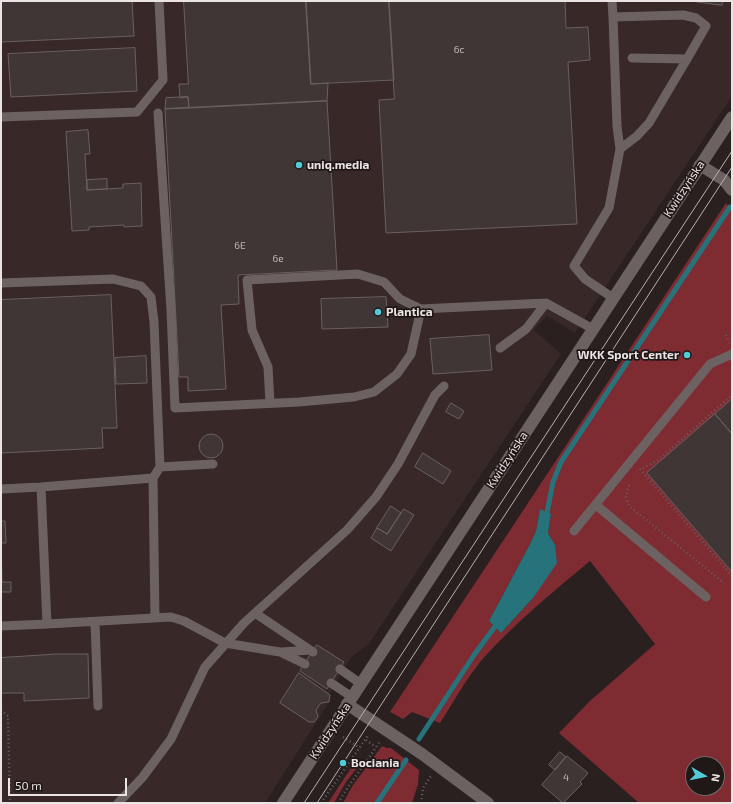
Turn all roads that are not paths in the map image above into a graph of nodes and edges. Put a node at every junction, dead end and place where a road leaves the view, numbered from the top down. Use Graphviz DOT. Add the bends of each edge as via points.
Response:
graph roads {
  1 [pos="159,1"];
  2 [pos="612,1"];
  3 [pos="613,17"];
  4 [pos="632,58"];
  5 [pos="687,59"];
  6 [pos="158,114"];
  7 [pos="1,117"];
  8 [pos="732,117"];
  9 [pos="620,149"];
  10 [pos="700,165"];
  11 [pos="732,190"];
  12 [pos="1,283"];
  13 [pos="613,298"];
  14 [pos="546,302"];
  15 [pos="421,310"];
  16 [pos="593,329"];
  17 [pos="500,348"];
  18 [pos="732,354"];
  19 [pos="444,386"];
  20 [pos="270,403"];
  21 [pos="213,464"];
  22 [pos="160,467"];
  23 [pos="153,478"];
  24 [pos="41,487"];
  25 [pos="1,489"];
  26 [pos="596,505"];
  27 [pos="574,531"];
  28 [pos="706,597"];
  29 [pos="255,613"];
  30 [pos="155,618"];
  31 [pos="95,622"];
  32 [pos="47,624"];
  33 [pos="1,626"];
  34 [pos="225,643"];
  35 [pos="280,652"];
  36 [pos="305,664"];
  37 [pos="340,668"];
  38 [pos="331,683"];
  39 [pos="361,684"];
  40 [pos="350,701"];
  41 [pos="98,706"];
  42 [pos="118,803"];
  43 [pos="283,803"];
  44 [pos="488,803"];
  1 -- 7 [label="lane" via="163,80 136,112"];
  2 -- 3 [label="lane"];
  3 -- 5 [label="lane" via="683,15 696,18 706,26"];
  3 -- 9 [label="lane"];
  4 -- 5 [label="lane"];
  5 -- 9 [label="lane" via="649,123"];
  6 -- 20 [label="lane" via="175,408"];
  8 -- 10 [label="street, Kwidzyńska"];
  9 -- 13 [label="lane" via="608,208 574,266 585,279"];
  10 -- 11 [label="street" via="724,180"];
  10 -- 13 [label="street, Kwidzyńska"];
  12 -- 22 [label="lane" via="113,279 141,286 151,297"];
  13 -- 16 [label="street, Kwidzyńska"];
  14 -- 15 [label="lane"];
  14 -- 16 [label="lane"];
  14 -- 17 [label="lane" via="526,329"];
  15 -- 20 [label="lane" via="411,354 397,374 374,392 354,397"];
  15 -- 20 [label="lane" via="400,299 384,282 358,274 248,280 252,330 268,367"];
  16 -- 39 [label="street, Kwidzyńska"];
  18 -- 26 [label="lane" via="710,364"];
  19 -- 29 [label="lane" via="435,395 398,464 376,497 346,530"];
  21 -- 22 [label="lane"];
  22 -- 23 [label="lane"];
  23 -- 24 [label="lane"];
  23 -- 30 [label="lane"];
  24 -- 25 [label="lane"];
  24 -- 32 [label="lane"];
  26 -- 27 [label="lane"];
  26 -- 28 [label="lane"];
  29 -- 34 [label="lane"];
  29 -- 35 [label="lane" via="311,651"];
  30 -- 31 [label="lane"];
  30 -- 34 [label="lane" via="171,617 184,621"];
  31 -- 32 [label="lane"];
  31 -- 41 [label="lane"];
  32 -- 33 [label="lane"];
  34 -- 35 [label="lane"];
  34 -- 42 [label="lane" via="205,666 180,722 162,753"];
  35 -- 36 [label="lane"];
  37 -- 39 [label="lane"];
  38 -- 40 [label="lane"];
  39 -- 40 [label="street, Kwidzyńska"];
  40 -- 43 [label="street, Kwidzyńska"];
  40 -- 44 [label="street" via="376,724"];
}
